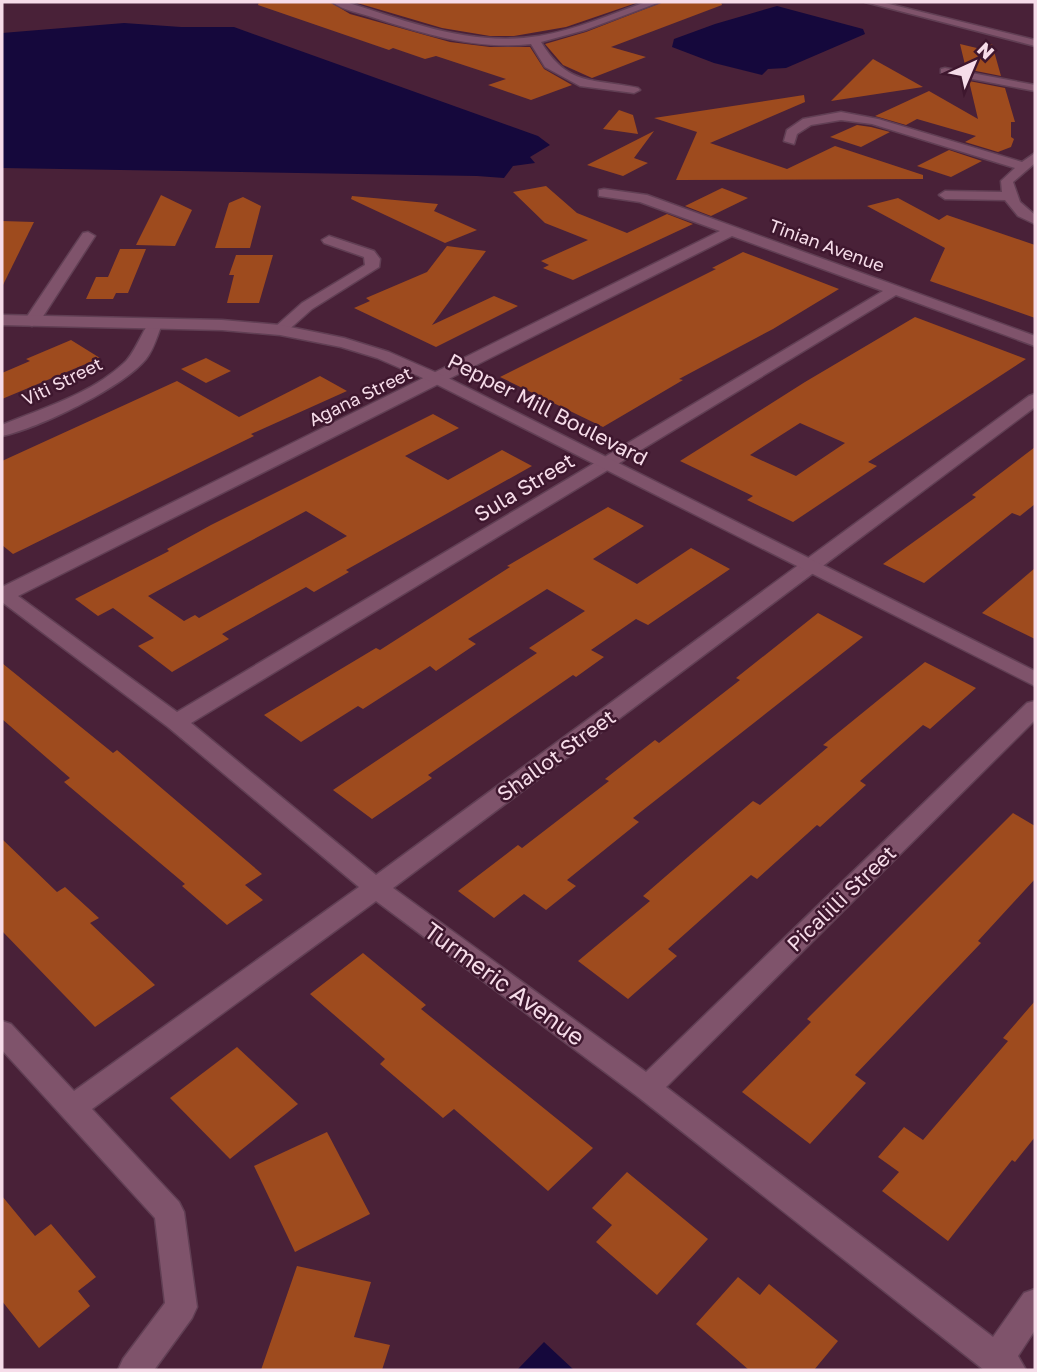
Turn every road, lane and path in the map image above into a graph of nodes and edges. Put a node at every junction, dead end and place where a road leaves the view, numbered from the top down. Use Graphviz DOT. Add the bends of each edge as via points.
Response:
graph roads {
  1 [pos="337,2"];
  2 [pos="655,2"];
  3 [pos="870,2"];
  4 [pos="911,2"];
  5 [pos="1035,32"];
  6 [pos="534,40"];
  7 [pos="1035,43"];
  8 [pos="945,71"];
  9 [pos="1035,89"];
  10 [pos="634,90"];
  11 [pos="790,141"];
  12 [pos="1035,158"];
  13 [pos="1022,166"];
  14 [pos="604,193"];
  15 [pos="946,195"];
  16 [pos="1008,196"];
  17 [pos="1035,220"];
  18 [pos="732,231"];
  19 [pos="88,236"];
  20 [pos="329,240"];
  21 [pos="896,289"];
  22 [pos="2,320"];
  23 [pos="32,321"];
  24 [pos="154,324"];
  25 [pos="280,330"];
  26 [pos="1035,341"];
  27 [pos="438,379"];
  28 [pos="1035,399"];
  29 [pos="2,430"];
  30 [pos="607,464"];
  31 [pos="812,566"];
  32 [pos="3,594"];
  33 [pos="1035,679"];
  34 [pos="1035,708"];
  35 [pos="176,722"];
  36 [pos="376,888"];
  37 [pos="2,1032"];
  38 [pos="648,1088"];
  39 [pos="73,1107"];
  40 [pos="1035,1304"];
  41 [pos="1003,1365"];
  42 [pos="134,1370"];
  1 -- 6 [label="street" via="478,41"];
  2 -- 6 [label="street"];
  3 -- 7 [label="street"];
  4 -- 5 [label="street"];
  6 -- 10 [label="street" via="550,65 584,84"];
  8 -- 9 [label="street"];
  11 -- 13 [label="street" via="791,133 807,122 841,116 874,121"];
  12 -- 13 [label="street"];
  13 -- 16 [label="street" via="1007,181"];
  14 -- 18 [label="street, Tinian Avenue" via="642,198"];
  15 -- 16 [label="street"];
  16 -- 17 [label="street" via="1022,214"];
  18 -- 21 [label="street, Tinian Avenue"];
  18 -- 27 [label="street, Agana Street"];
  19 -- 23 [label="street"];
  20 -- 25 [label="street" via="369,254 372,267 307,306"];
  21 -- 26 [label="street, Tinian Avenue"];
  21 -- 30 [label="street, Sula Street"];
  22 -- 23 [label="street, Pepper Mill Boulevard"];
  23 -- 24 [label="street, Pepper Mill Boulevard"];
  24 -- 25 [label="street, Pepper Mill Boulevard"];
  24 -- 29 [label="street, Viti Street" via="142,354 124,371 92,392"];
  25 -- 27 [label="street, Pepper Mill Boulevard" via="357,347"];
  27 -- 30 [label="street, Pepper Mill Boulevard"];
  27 -- 32 [label="street, Agana Street"];
  28 -- 31 [label="street, Shallot Street"];
  30 -- 31 [label="street, Pepper Mill Boulevard"];
  30 -- 35 [label="street, Sula Street"];
  31 -- 33 [label="street, Pepper Mill Boulevard"];
  31 -- 36 [label="street, Shallot Street"];
  32 -- 35 [label="street, Turmeric Avenue"];
  34 -- 38 [label="street, Picalilli Street"];
  35 -- 36 [label="street, Turmeric Avenue"];
  36 -- 38 [label="street, Turmeric Avenue"];
  36 -- 39 [label="street, Shallot Street"];
  37 -- 39 [label="street"];
  38 -- 41 [label="street, Turmeric Avenue"];
  39 -- 42 [label="street" via="169,1212 181,1307"];
  40 -- 41 [label="street"];
}
